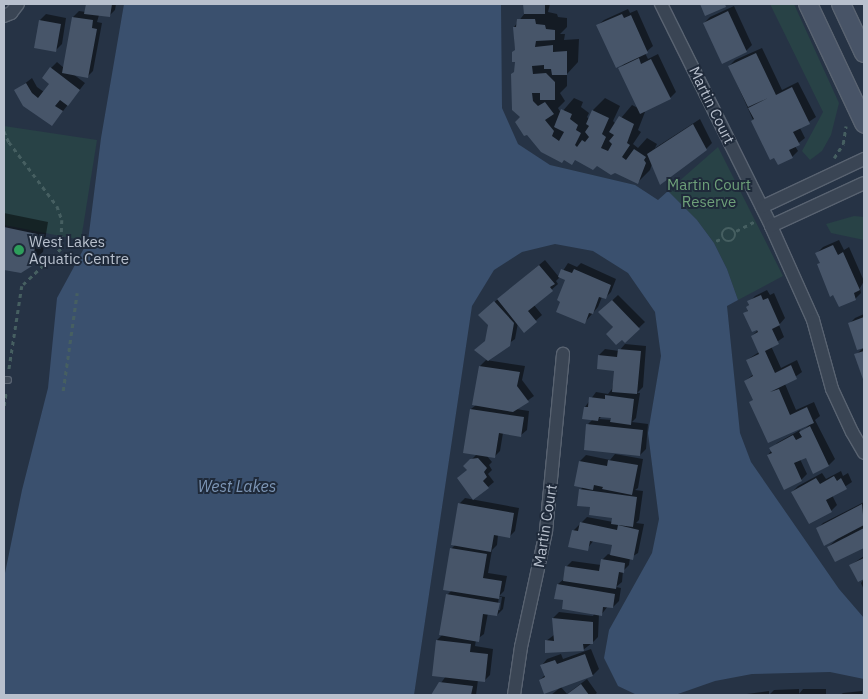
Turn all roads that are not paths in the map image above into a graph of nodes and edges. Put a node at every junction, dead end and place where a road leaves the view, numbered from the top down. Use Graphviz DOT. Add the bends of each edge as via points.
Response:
graph roads {
  1 [pos="18,4"];
  2 [pos="661,4"];
  3 [pos="808,4"];
  4 [pos="841,4"];
  5 [pos="4,16"];
  6 [pos="864,53"];
  7 [pos="864,123"];
  8 [pos="864,159"];
  9 [pos="864,183"];
  10 [pos="762,207"];
  11 [pos="771,226"];
  12 [pos="563,354"];
  13 [pos="864,453"];
  14 [pos="514,695"];
  1 -- 5 [label="street"];
  2 -- 10 [label="street, Martin Court"];
  3 -- 7 [label="main road"];
  4 -- 6 [label="main road"];
  8 -- 10 [label="street"];
  9 -- 11 [label="street"];
  10 -- 11 [label="street, Martin Court"];
  11 -- 13 [label="street, Martin Court" via="814,320 832,389"];
  12 -- 14 [label="street, Martin Court" via="546,531"];
}
